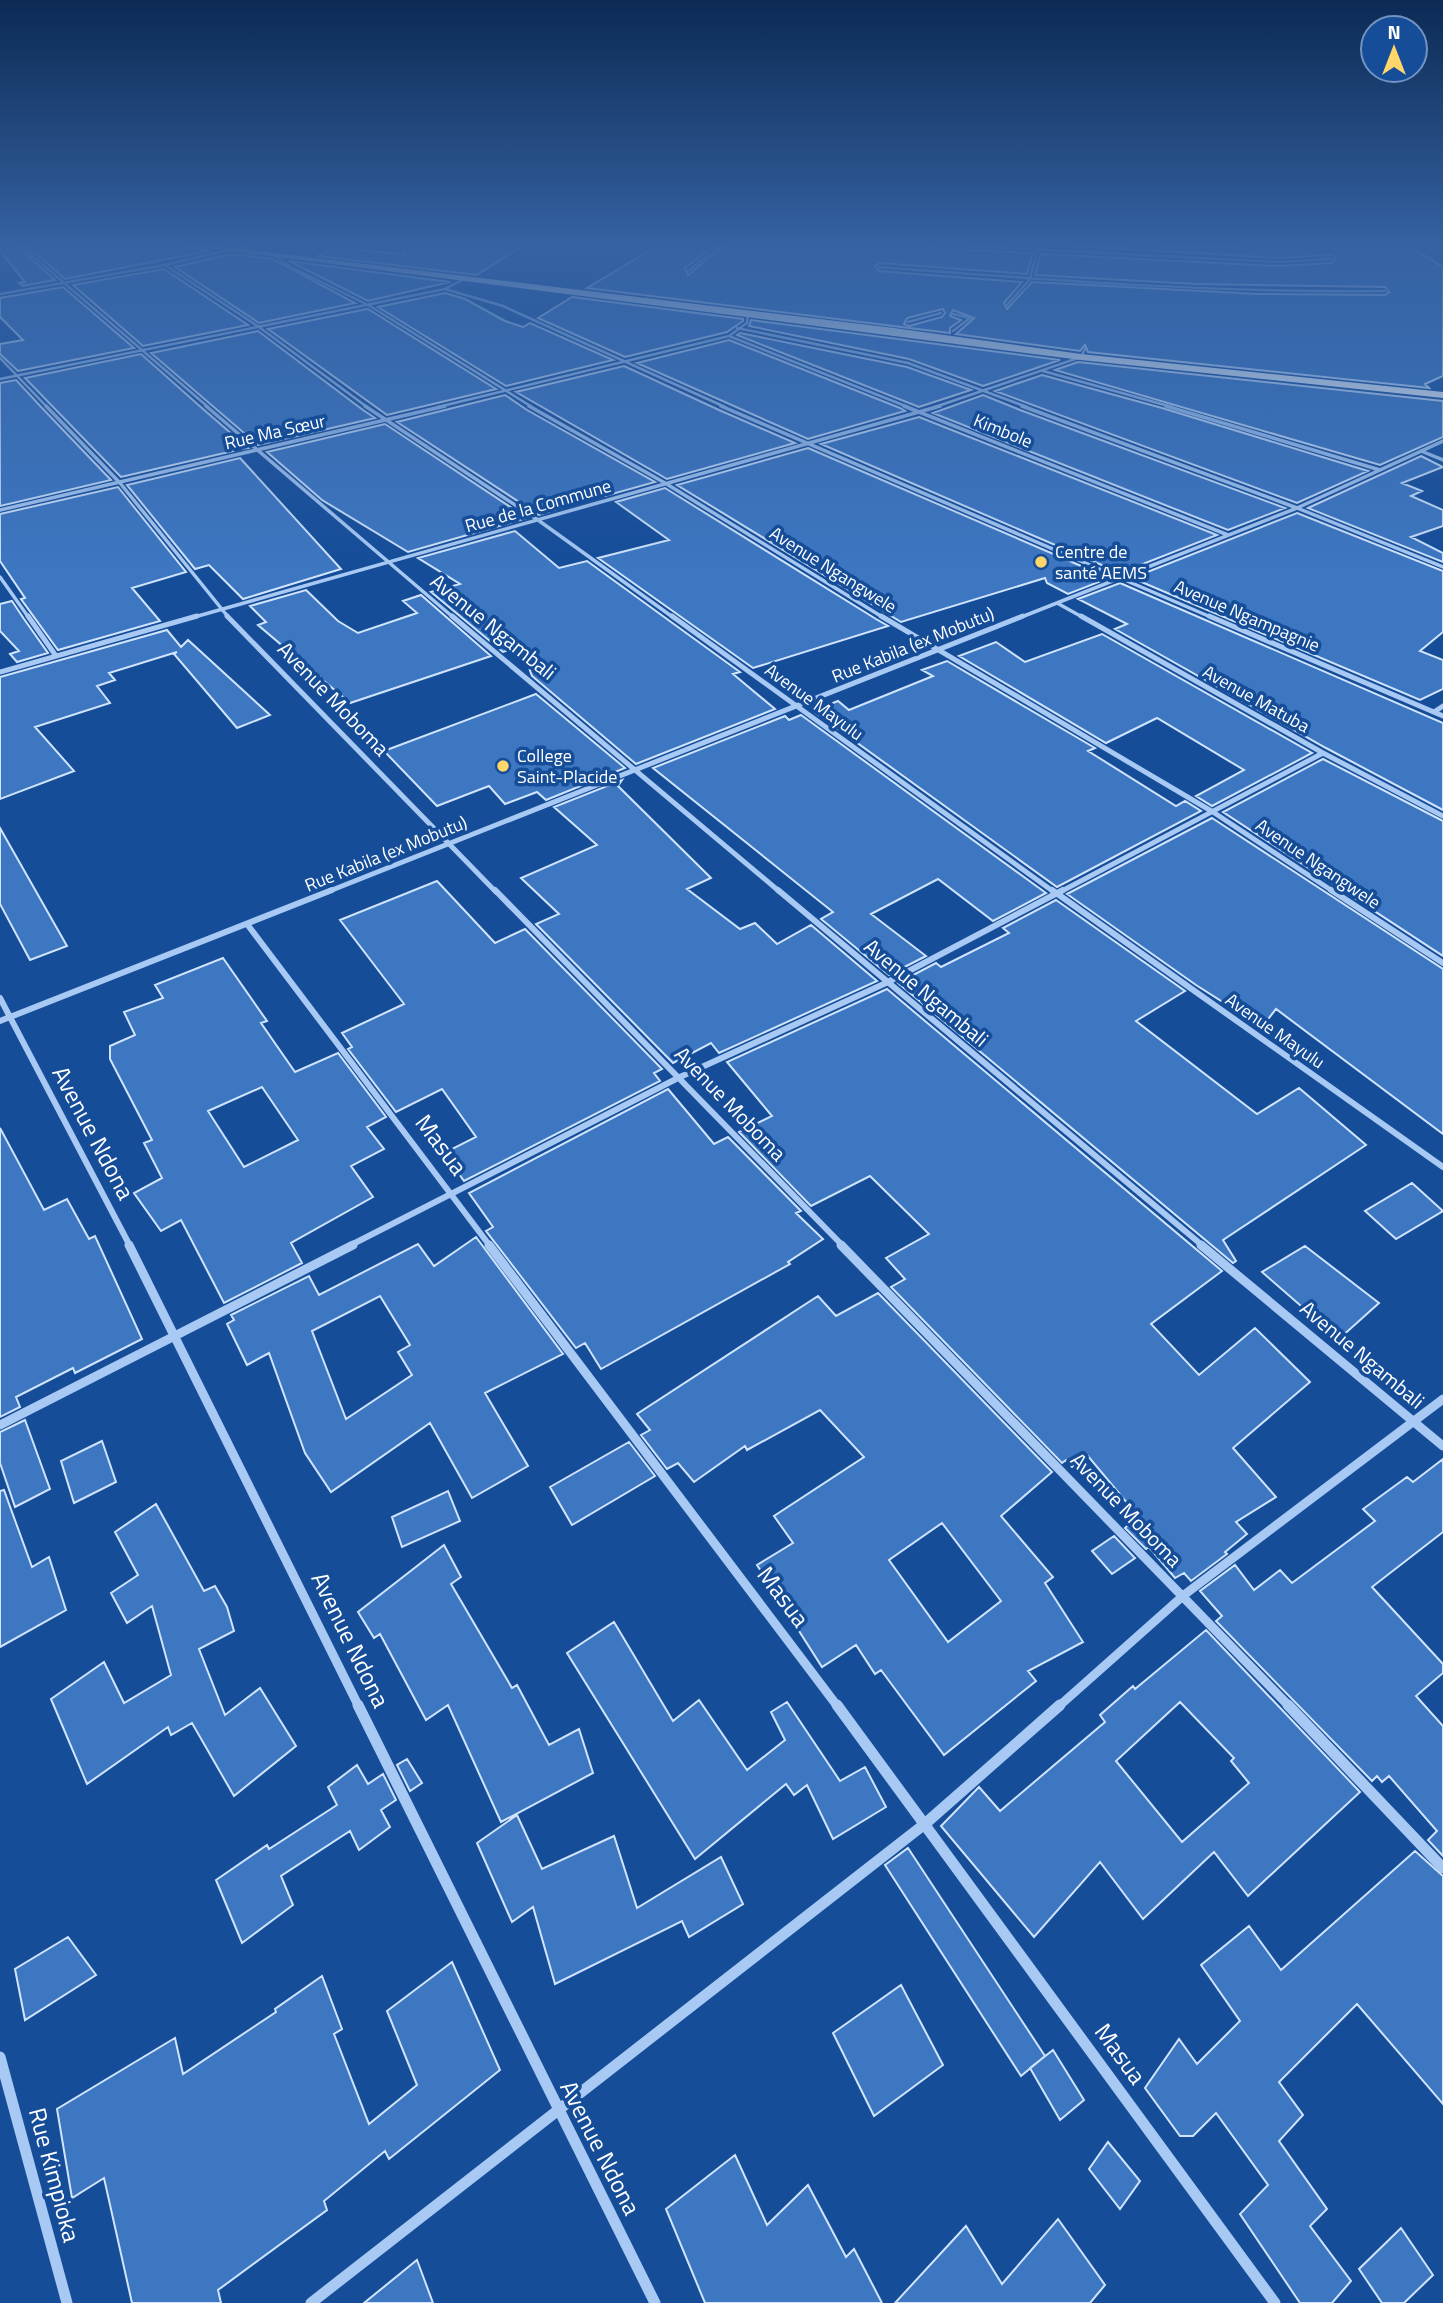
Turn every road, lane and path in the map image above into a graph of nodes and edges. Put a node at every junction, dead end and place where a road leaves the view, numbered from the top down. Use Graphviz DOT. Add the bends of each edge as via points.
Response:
graph roads {
  1 [pos="138,351"];
  2 [pos="140,351"];
  3 [pos="292,351"];
  4 [pos="441,351"];
  5 [pos="602,351"];
  6 [pos="671,351"];
  7 [pos="767,351"];
  8 [pos="851,351"];
  9 [pos="1070,351"];
  10 [pos="1074,351"];
  11 [pos="1083,353"];
  12 [pos="0,358"];
  13 [pos="627,363"];
  14 [pos="1042,371"];
  15 [pos="17,376"];
  16 [pos="0,379"];
  17 [pos="1443,384"];
  18 [pos="505,392"];
  19 [pos="981,392"];
  20 [pos="1443,395"];
  21 [pos="919,413"];
  22 [pos="384,420"];
  23 [pos="1443,441"];
  24 [pos="807,445"];
  25 [pos="258,450"];
  26 [pos="1421,451"];
  27 [pos="1443,460"];
  28 [pos="1381,471"];
  29 [pos="120,483"];
  30 [pos="665,483"];
  31 [pos="1297,508"];
  32 [pos="0,510"];
  33 [pos="538,520"];
  34 [pos="1228,535"];
  35 [pos="389,564"];
  36 [pos="1443,567"];
  37 [pos="0,577"];
  38 [pos="1122,577"];
  39 [pos="1057,603"];
  40 [pos="221,610"];
  41 [pos="936,650"];
  42 [pos="56,656"];
  43 [pos="0,672"];
  44 [pos="795,706"];
  45 [pos="1443,706"];
  46 [pos="1434,712"];
  47 [pos="1443,716"];
  48 [pos="1323,753"];
  49 [pos="637,769"];
  50 [pos="1213,812"];
  51 [pos="1443,816"];
  52 [pos="449,843"];
  53 [pos="1056,893"];
  54 [pos="247,924"];
  55 [pos="1443,963"];
  56 [pos="886,983"];
  57 [pos="0,998"];
  58 [pos="4,1019"];
  59 [pos="680,1077"];
  60 [pos="1443,1167"];
  61 [pos="452,1194"];
  62 [pos="176,1334"];
  63 [pos="1443,1399"];
  64 [pos="1414,1421"];
  65 [pos="0,1425"];
  66 [pos="1443,1446"];
  67 [pos="1184,1595"];
  68 [pos="926,1823"];
  69 [pos="1443,1868"];
  70 [pos="0,2057"];
  71 [pos="558,2113"];
  72 [pos="67,2303"];
  73 [pos="312,2303"];
  74 [pos="655,2303"];
  75 [pos="1275,2303"];
  1 -- 15 [label="street"];
  2 -- 25 [label="street, Avenue Ngambali"];
  3 -- 22 [label="street, Avenue Mayulu"];
  4 -- 18 [label="street, Avenue Ngangwele"];
  5 -- 13 [label="street, Avenue Ngampagnie"];
  6 -- 13 [label="street, Rue Ma Sœur"];
  7 -- 21 [label="street, Kimbole"];
  8 -- 19 [label="street" via="908,363"];
  9 -- 11 [label="highway"];
  10 -- 11 [label="highway"];
  11 -- 14 [label="street, Rue de la Commune"];
  11 -- 17 [label="highway"];
  11 -- 20 [label="highway"];
  12 -- 15 [label="street, Avenue Moboma"];
  13 -- 18 [label="street, Rue Ma Sœur"];
  13 -- 24 [label="street, Avenue Ngampagnie"];
  14 -- 19 [label="street, Rue de la Commune"];
  14 -- 28 [label="street"];
  15 -- 16 [label="street"];
  15 -- 29 [label="street, Avenue Moboma"];
  18 -- 22 [label="street, Rue Ma Sœur"];
  18 -- 30 [label="street, Avenue Ngangwele"];
  19 -- 21 [label="street, Rue de la Commune"];
  19 -- 31 [label="street"];
  21 -- 24 [label="street, Rue de la Commune"];
  21 -- 34 [label="street, Kimbole"];
  22 -- 25 [label="street, Rue Ma Sœur"];
  22 -- 33 [label="street, Avenue Mayulu"];
  23 -- 26 [label="street, Rue Kabila (ex Mobutu)"];
  24 -- 30 [label="street, Rue de la Commune"];
  24 -- 38 [label="street, Avenue Ngampagnie"];
  25 -- 29 [label="street, Rue Ma Sœur"];
  25 -- 35 [label="street, Avenue Ngambali"];
  26 -- 27 [label="street"];
  26 -- 28 [label="street, Rue Kabila (ex Mobutu)"];
  28 -- 31 [label="street, Rue Kabila (ex Mobutu)"];
  29 -- 32 [label="street, Rue Ma Sœur"];
  29 -- 40 [label="street, Avenue Moboma"];
  30 -- 33 [label="street, Rue de la Commune"];
  30 -- 41 [label="street, Avenue Ngangwele"];
  31 -- 34 [label="street, Rue Kabila (ex Mobutu)"];
  31 -- 36 [label="street"];
  33 -- 35 [label="street, Rue de la Commune"];
  33 -- 44 [label="street, Avenue Mayulu"];
  34 -- 38 [label="street, Rue Kabila (ex Mobutu)"];
  35 -- 40 [label="street, Rue de la Commune"];
  35 -- 49 [label="street, Avenue Ngambali"];
  37 -- 42 [label="street"];
  38 -- 39 [label="street, Rue Kabila (ex Mobutu)"];
  38 -- 46 [label="street, Avenue Ngampagnie"];
  39 -- 41 [label="street, Rue Kabila (ex Mobutu)"];
  39 -- 48 [label="street, Avenue Matuba"];
  40 -- 42 [label="street, Rue de la Commune"];
  40 -- 52 [label="street, Avenue Moboma"];
  41 -- 44 [label="street, Rue Kabila (ex Mobutu)"];
  41 -- 50 [label="street, Avenue Ngangwele"];
  42 -- 43 [label="street, Rue de la Commune"];
  44 -- 49 [label="street, Rue Kabila (ex Mobutu)"];
  44 -- 53 [label="street, Avenue Mayulu"];
  45 -- 46 [label="street"];
  46 -- 47 [label="street, Avenue Ngampagnie"];
  48 -- 50 [label="street"];
  48 -- 51 [label="street, Avenue Matuba"];
  49 -- 52 [label="street, Rue Kabila (ex Mobutu)"];
  49 -- 56 [label="street, Avenue Ngambali"];
  50 -- 53 [label="street"];
  50 -- 55 [label="street, Avenue Ngangwele"];
  52 -- 54 [label="street, Rue Kabila (ex Mobutu)"];
  52 -- 59 [label="street, Avenue Moboma"];
  53 -- 56 [label="street"];
  53 -- 60 [label="street, Avenue Mayulu"];
  54 -- 58 [label="street, Rue Kabila (ex Mobutu)"];
  54 -- 61 [label="street, Masua"];
  56 -- 59 [label="street"];
  56 -- 64 [label="street, Avenue Ngambali"];
  57 -- 58 [label="street, Avenue Ndona"];
  58 -- 62 [label="street, Avenue Ndona"];
  59 -- 61 [label="street"];
  59 -- 67 [label="street, Avenue Moboma"];
  61 -- 62 [label="street"];
  61 -- 68 [label="street, Masua"];
  62 -- 65 [label="street"];
  62 -- 71 [label="street, Avenue Ndona"];
  63 -- 64 [label="street"];
  64 -- 66 [label="street, Avenue Ngambali"];
  64 -- 67 [label="street"];
  67 -- 68 [label="street"];
  67 -- 69 [label="street, Avenue Moboma"];
  68 -- 71 [label="street"];
  68 -- 75 [label="street, Masua"];
  70 -- 72 [label="street, Rue Kimpioka"];
  71 -- 73 [label="street"];
  71 -- 74 [label="street, Avenue Ndona"];
}
